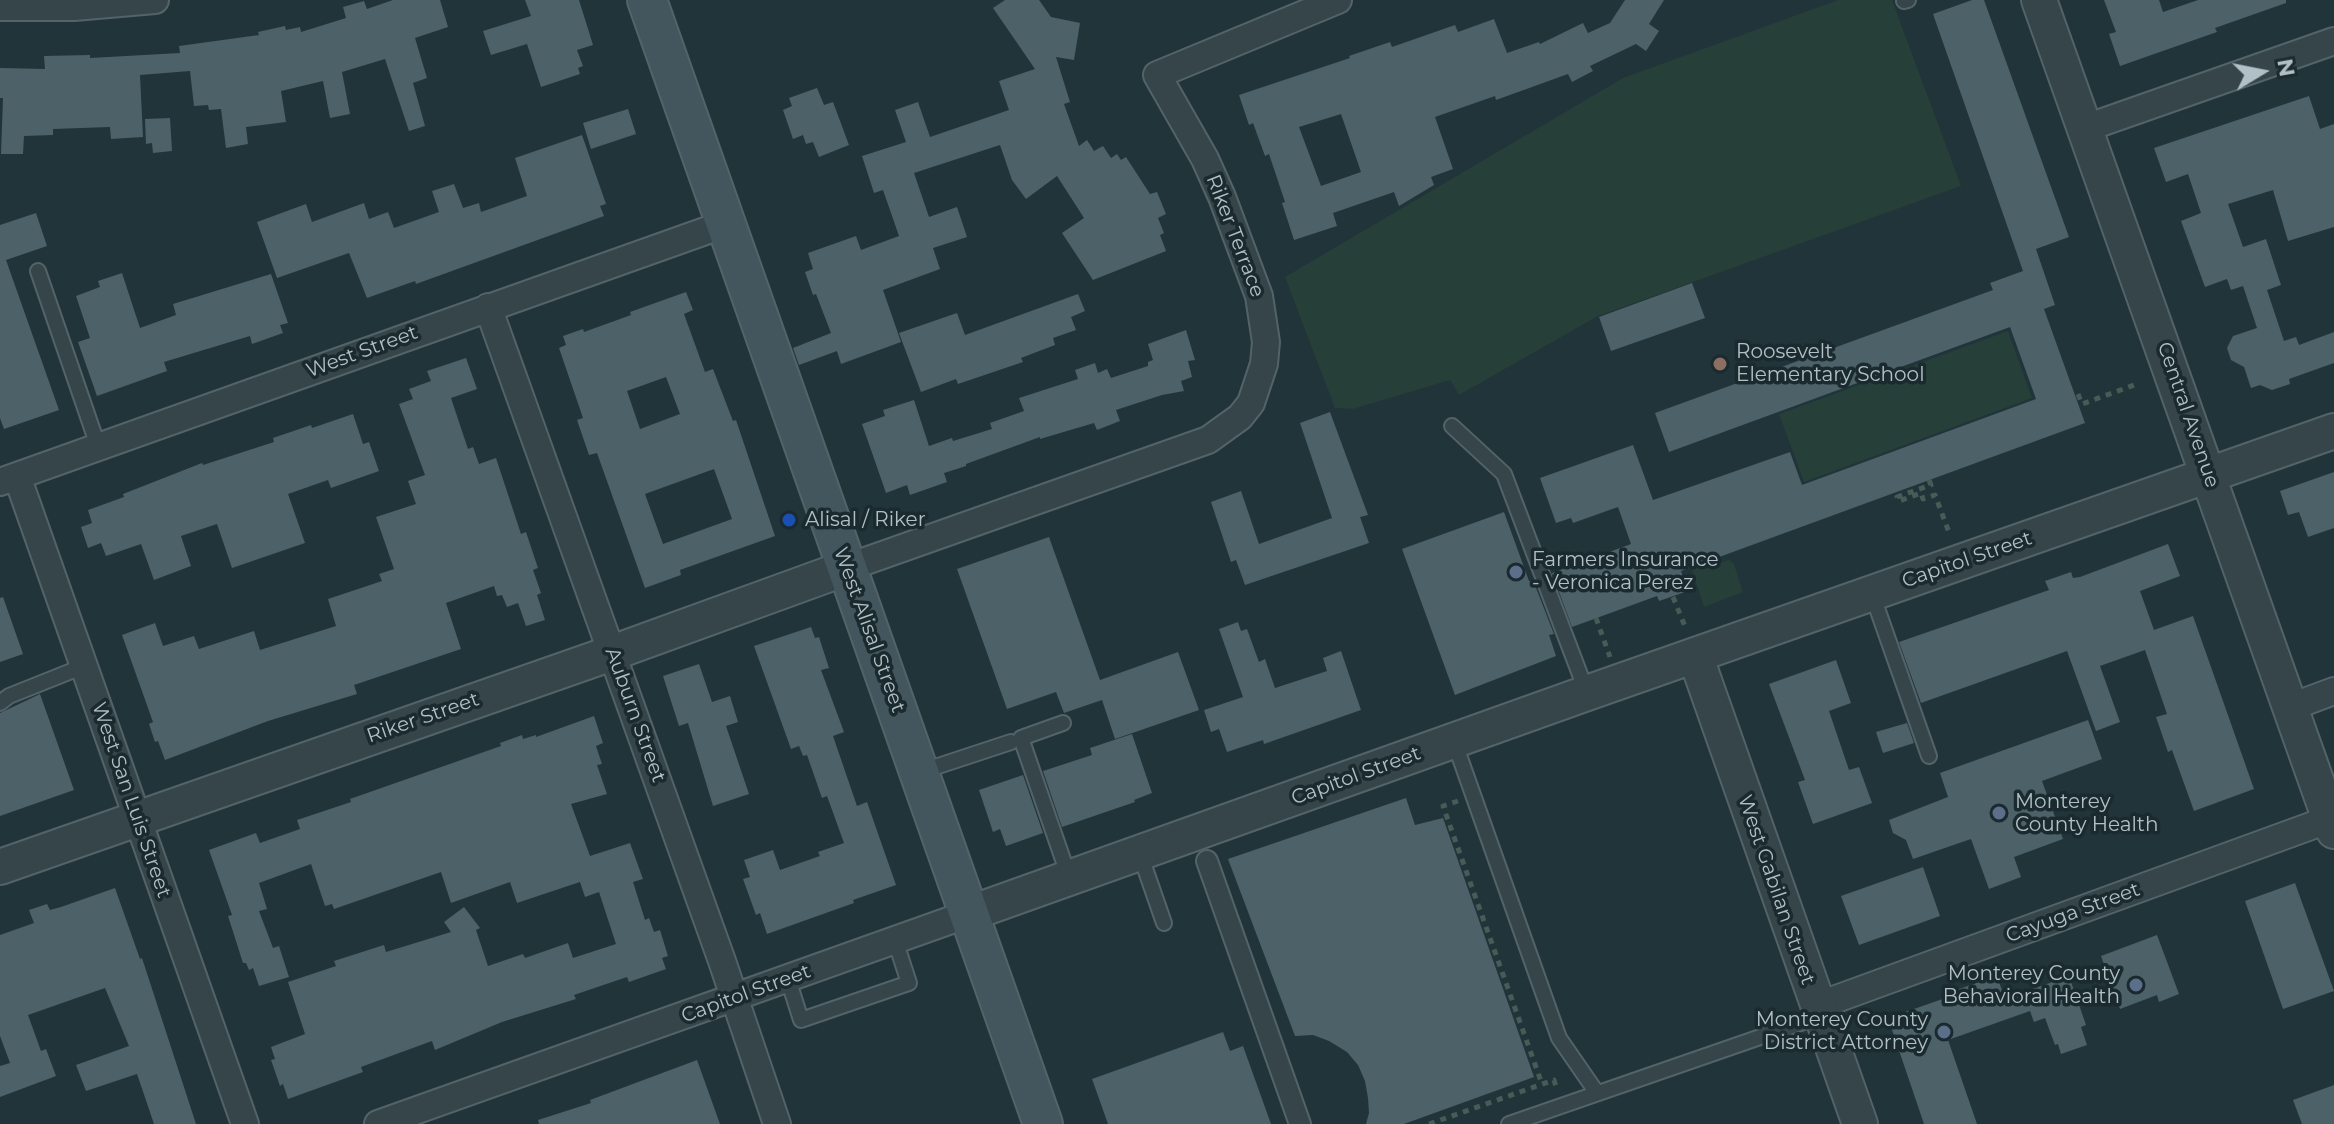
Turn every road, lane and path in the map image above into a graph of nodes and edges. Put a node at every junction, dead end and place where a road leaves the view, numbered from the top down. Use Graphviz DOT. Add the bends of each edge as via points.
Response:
graph roads {
  1 [pos="155,0"];
  2 [pos="647,0"];
  3 [pos="1338,0"];
  4 [pos="2039,0"];
  5 [pos="0,7"];
  6 [pos="2334,41"];
  7 [pos="2086,128"];
  8 [pos="725,224"];
  9 [pos="38,271"];
  10 [pos="488,307"];
  11 [pos="2137,384"];
  12 [pos="2078,394"];
  13 [pos="1452,426"];
  14 [pos="2334,431"];
  15 [pos="98,446"];
  16 [pos="2209,476"];
  17 [pos="8,479"];
  18 [pos="1935,495"];
  19 [pos="1950,535"];
  20 [pos="846,568"];
  21 [pos="1871,593"];
  22 [pos="1673,597"];
  23 [pos="1596,618"];
  24 [pos="1690,642"];
  25 [pos="612,653"];
  26 [pos="1610,657"];
  27 [pos="84,666"];
  28 [pos="2334,691"];
  29 [pos="1587,693"];
  30 [pos="0,703"];
  31 [pos="2291,707"];
  32 [pos="1063,723"];
  33 [pos="1454,741"];
  34 [pos="1011,742"];
  35 [pos="1929,756"];
  36 [pos="919,773"];
  37 [pos="1457,787"];
  38 [pos="137,818"];
  39 [pos="2332,825"];
  40 [pos="1140,854"];
  41 [pos="1207,861"];
  42 [pos="0,867"];
  43 [pos="1069,879"];
  44 [pos="968,914"];
  45 [pos="1164,923"];
  46 [pos="895,940"];
  47 [pos="788,979"];
  48 [pos="735,998"];
  49 [pos="1819,1011"];
  50 [pos="1554,1080"];
  51 [pos="1542,1084"];
  52 [pos="1597,1093"];
  53 [pos="245,1124"];
  54 [pos="378,1124"];
  55 [pos="777,1124"];
  56 [pos="1043,1124"];
  57 [pos="1300,1124"];
  58 [pos="1429,1124"];
  59 [pos="1509,1124"];
  60 [pos="1860,1124"];
  1 -- 5 [label="street"];
  2 -- 8 [label="main road, West Alisal Street"];
  3 -- 20 [label="street, Riker Terrace" via="1157,75 1222,197 1259,296 1264,364 1251,403 1240,417 1208,440"];
  4 -- 7 [label="street, Central Avenue"];
  6 -- 7 [label="street"];
  7 -- 16 [label="street, Central Avenue"];
  8 -- 10 [label="street, West Street"];
  8 -- 20 [label="main road, West Alisal Street"];
  9 -- 15 [label="lane"];
  10 -- 15 [label="street, West Street"];
  10 -- 25 [label="street, Auburn Street"];
  11 -- 12 [label="path" via="2082,404"];
  13 -- 29 [label="lane" via="1504,474"];
  14 -- 16 [label="street, Capitol Street"];
  15 -- 17 [label="street, West Street"];
  16 -- 21 [label="street, Capitol Street"];
  16 -- 31 [label="street, Central Avenue"];
  17 -- 27 [label="street, West San Luis Street"];
  18 -- 18 [label="path" via="1923,499 1921,493 1899,501 1897,497 1930,482"];
  18 -- 19 [label="path"];
  20 -- 25 [label="street, Riker Street"];
  20 -- 36 [label="main road, West Alisal Street"];
  21 -- 24 [label="street, Capitol Street"];
  21 -- 35 [label="lane"];
  22 -- 24 [label="path"];
  23 -- 26 [label="path"];
  24 -- 29 [label="street, Capitol Street"];
  24 -- 49 [label="street, West Gabilan Street"];
  25 -- 38 [label="street, Riker Street"];
  25 -- 48 [label="street, Auburn Street"];
  27 -- 30 [label="lane"];
  27 -- 38 [label="street, West San Luis Street"];
  28 -- 31 [label="street"];
  29 -- 33 [label="street, Capitol Street"];
  31 -- 39 [label="street, Central Avenue"];
  32 -- 43 [label="lane" via="1021,738"];
  33 -- 40 [label="street, Capitol Street"];
  33 -- 52 [label="lane" via="1559,1038"];
  34 -- 36 [label="lane"];
  36 -- 44 [label="main road, West Alisal Street"];
  37 -- 51 [label="path" via="1462,800 1443,806"];
  38 -- 42 [label="street, Riker Street"];
  38 -- 53 [label="street, West San Luis Street"];
  39 -- 49 [label="street, Cayuga Street"];
  40 -- 43 [label="street, Capitol Street"];
  40 -- 45 [label="lane"];
  41 -- 57 [label="street"];
  43 -- 44 [label="street, Capitol Street"];
  44 -- 46 [label="street, Capitol Street"];
  44 -- 56 [label="main road, West Alisal Street"];
  46 -- 47 [label="street, Capitol Street"];
  46 -- 47 [label="lane" via="909,983 801,1020"];
  47 -- 48 [label="street, Capitol Street"];
  48 -- 54 [label="street, Capitol Street"];
  48 -- 55 [label="street, Auburn Street"];
  49 -- 52 [label="lane"];
  49 -- 60 [label="street, West Gabilan Street"];
  50 -- 51 [label="path"];
  51 -- 58 [label="path"];
  52 -- 59 [label="lane"];
}
